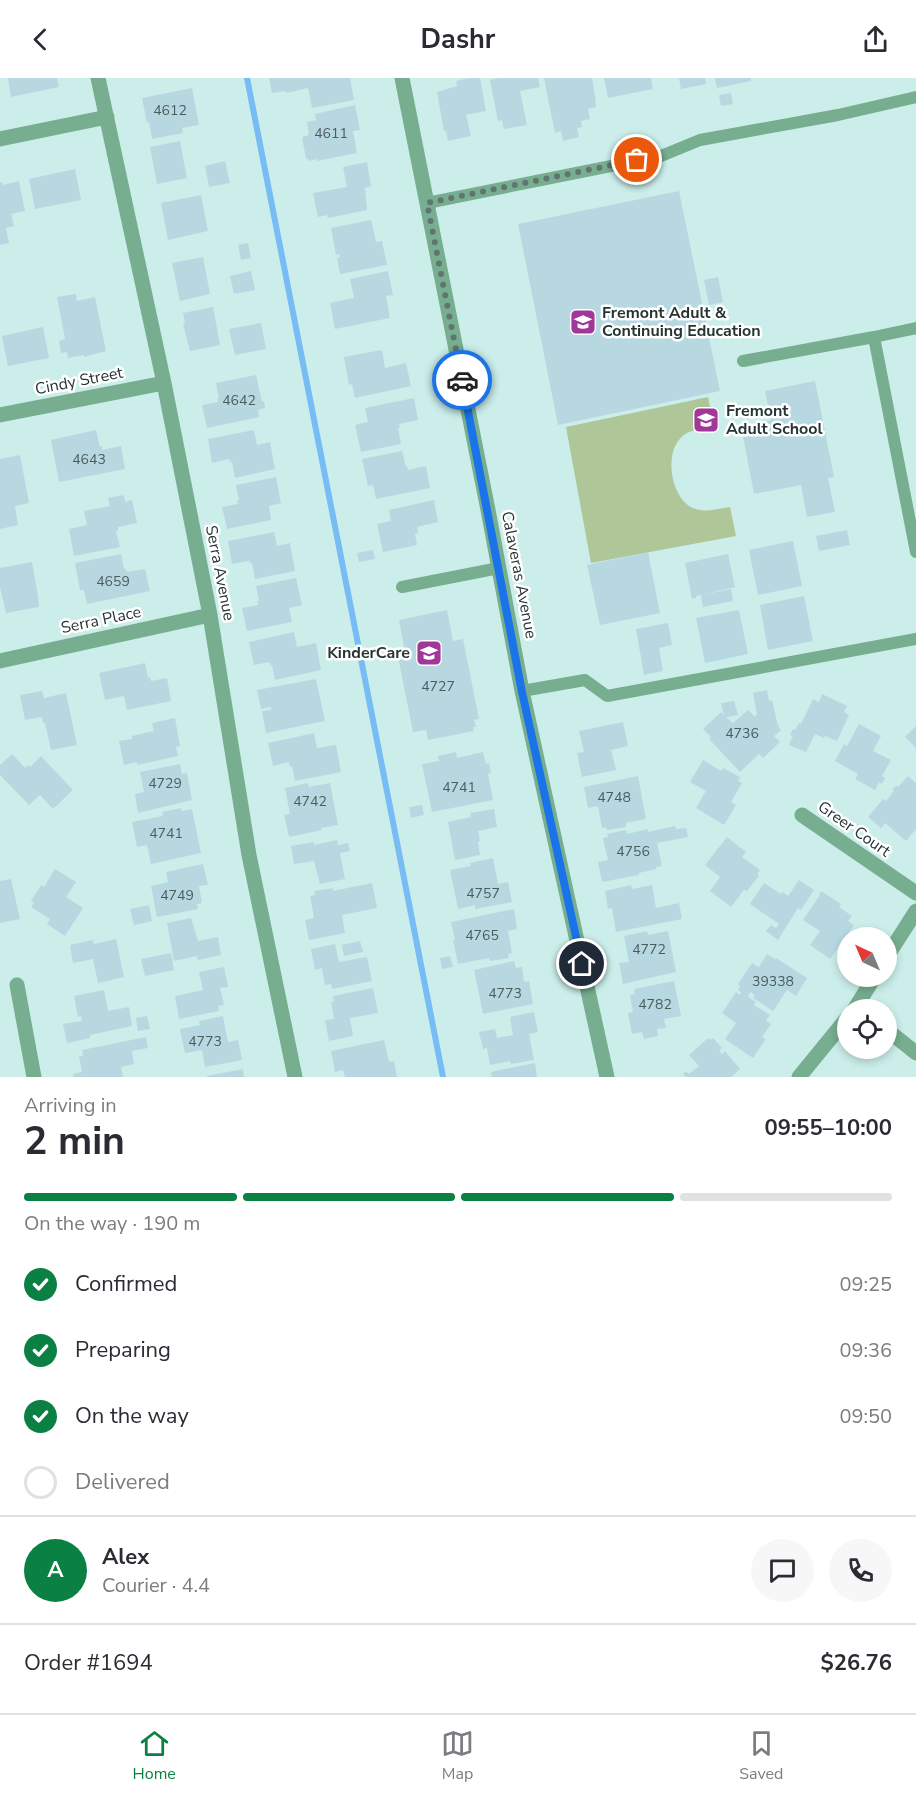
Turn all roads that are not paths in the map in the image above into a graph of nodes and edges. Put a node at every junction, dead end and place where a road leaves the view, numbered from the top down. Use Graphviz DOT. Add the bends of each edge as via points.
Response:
graph roads {
  1 [pos="98,78"];
  2 [pos="402,78"];
  3 [pos="916,96"];
  4 [pos="107,117"];
  5 [pos="0,139"];
  6 [pos="427,203"];
  7 [pos="916,328"];
  8 [pos="874,337"];
  9 [pos="744,361"];
  10 [pos="164,382"];
  11 [pos="0,415"];
  12 [pos="916,552"];
  13 [pos="499,567"];
  14 [pos="402,586"];
  15 [pos="210,615"];
  16 [pos="916,639"];
  17 [pos="0,661"];
  18 [pos="522,692"];
  19 [pos="802,815"];
  20 [pos="916,893"];
  21 [pos="916,911"];
  22 [pos="897,941"];
  23 [pos="17,985"];
  24 [pos="837,1031"];
  25 [pos="897,1038"];
  26 [pos="916,1053"];
  27 [pos="34,1077"];
  28 [pos="295,1077"];
  29 [pos="607,1077"];
  30 [pos="798,1077"];
  1 -- 4 [label="street, Serra Avenue"];
  2 -- 6 [label="street, Calaveras Avenue"];
  3 -- 6 [label="lane" via="838,115 700,140 661,156"];
  4 -- 5 [label="street"];
  4 -- 10 [label="street, Serra Avenue"];
  6 -- 13 [label="street, Calaveras Avenue"];
  7 -- 8 [label="lane"];
  8 -- 9 [label="lane"];
  8 -- 12 [label="lane"];
  10 -- 11 [label="street, Cindy Street"];
  10 -- 15 [label="street, Serra Avenue"];
  13 -- 14 [label="lane"];
  13 -- 18 [label="street, Calaveras Avenue"];
  15 -- 17 [label="street, Serra Place"];
  15 -- 28 [label="street, Serra Avenue" via="249,855"];
  16 -- 18 [label="lane" via="607,696 585,680"];
  18 -- 29 [label="street, Calaveras Avenue"];
  19 -- 20 [label="street, Greer Court"];
  21 -- 22 [label="street"];
  23 -- 27 [label="street"];
  24 -- 30 [label="street"];
  25 -- 26 [label="street"];
}
